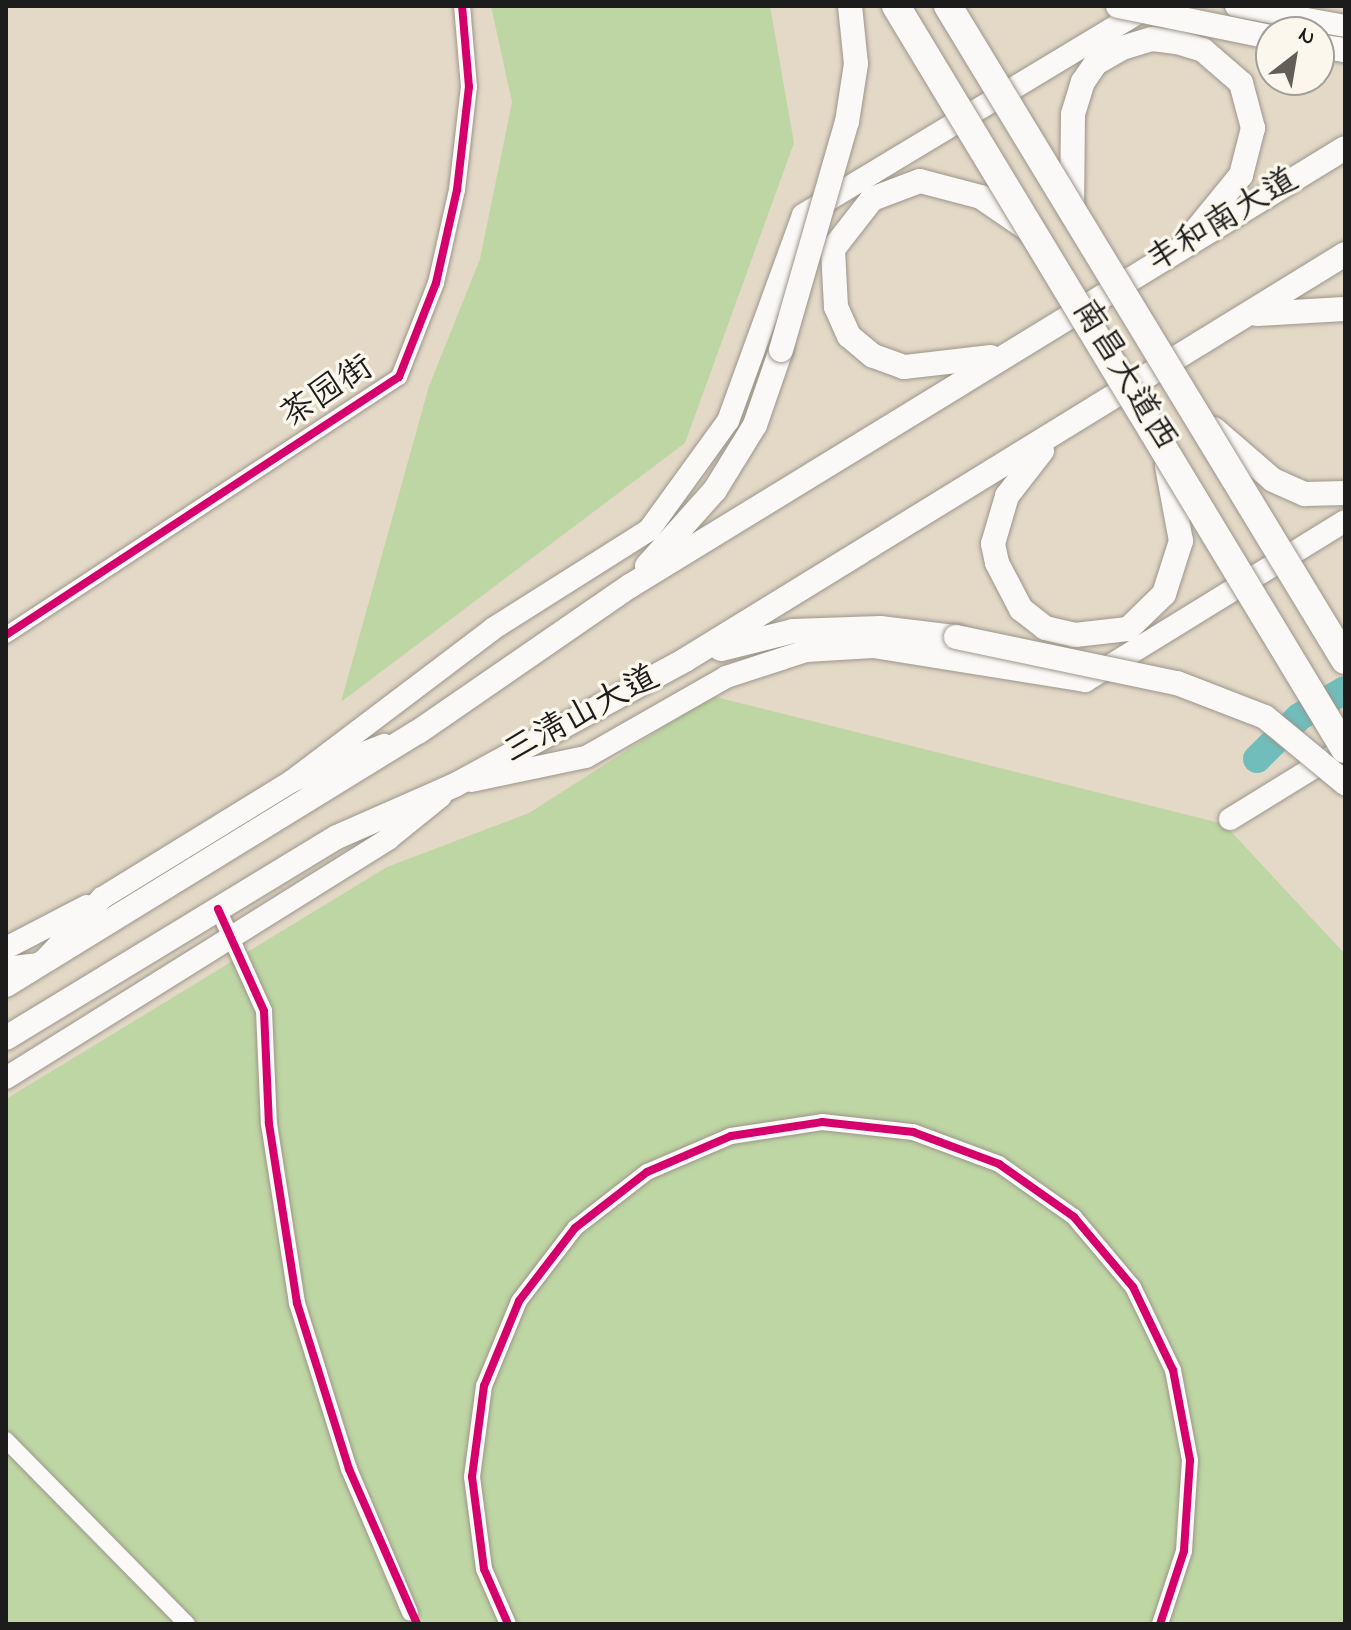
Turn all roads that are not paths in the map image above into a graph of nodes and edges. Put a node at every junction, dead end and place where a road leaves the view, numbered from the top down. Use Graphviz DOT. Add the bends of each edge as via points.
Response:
graph roads {
  1 [pos="462,6"];
  2 [pos="850,6"];
  3 [pos="896,6"];
  4 [pos="948,6"];
  5 [pos="1118,6"];
  6 [pos="1149,6"];
  7 [pos="1236,6"];
  8 [pos="1345,26"];
  9 [pos="1255,34"];
  10 [pos="1345,148"];
  11 [pos="1072,210"];
  12 [pos="1037,235"];
  13 [pos="1179,249"];
  14 [pos="1345,254"];
  15 [pos="1101,297"];
  16 [pos="1345,309"];
  17 [pos="1251,314"];
  18 [pos="1009,354"];
  19 [pos="1186,397"];
  20 [pos="1066,427"];
  21 [pos="1156,432"];
  22 [pos="1345,493"];
  23 [pos="1345,521"];
  24 [pos="630,586"];
  25 [pos="6,635"];
  26 [pos="685,660"];
  27 [pos="1345,660"];
  28 [pos="418,732"];
  29 [pos="1345,748"];
  30 [pos="292,781"];
  31 [pos="1345,783"];
  32 [pos="455,785"];
  33 [pos="1230,819"];
  34 [pos="102,898"];
  35 [pos="218,909"];
  36 [pos="235,936"];
  37 [pos="6,948"];
  38 [pos="41,964"];
  39 [pos="6,968"];
  40 [pos="6,985"];
  41 [pos="6,1038"];
  42 [pos="6,1078"];
  43 [pos="6,1440"];
  44 [pos="410,1613"];
  45 [pos="187,1624"];
  46 [pos="508,1624"];
  47 [pos="1160,1624"];
  1 -- 25 [label="street, 茶园街" via="469,87 457,190 436,283 399,377"];
  2 -- 24 [label="main road, bridge" via="856,64 847,122 755,425 715,490"];
  3 -- 12 [label="highway, 南昌大道西, bridge"];
  4 -- 11 [label="highway, 南昌大道西, bridge"];
  5 -- 9 [label="main road, bridge"];
  6 -- 30 [label="main road" via="803,215 728,421 649,530 494,628"];
  7 -- 8 [label="main road"];
  10 -- 13 [label="main road, 丰和南大道"];
  11 -- 13 [label="main road" via="1073,114 1096,63 1152,39 1203,50 1241,83 1253,128 1241,175"];
  11 -- 19 [label="highway, 南昌大道西, bridge"];
  12 -- 18 [label="main road" via="952,185 920,181 872,199 833,249 830,276 849,336 904,367"];
  12 -- 21 [label="highway, 南昌大道西, bridge"];
  13 -- 15 [label="main road, 丰和南大道"];
  14 -- 17 [label="main road"];
  15 -- 18 [label="main road, 三清山大道"];
  16 -- 17 [label="main road"];
  17 -- 20 [label="main road, 三清山大道"];
  18 -- 24 [label="main road, 三清山大道"];
  19 -- 22 [label="main road, bridge" via="1234,452 1273,480 1305,494"];
  19 -- 27 [label="highway, 南昌大道西, bridge"];
  20 -- 21 [label="main road, bridge" via="1020,473 997,522 997,563 1021,609 1045,628 1104,637 1147,616 1164,594 1181,541"];
  20 -- 26 [label="main road, 三清山大道"];
  21 -- 29 [label="highway, 南昌大道西, bridge"];
  23 -- 32 [label="main road" via="1085,681 873,647 806,651 726,677 586,757"];
  24 -- 28 [label="main road, 三清山大道"];
  26 -- 31 [label="main road, bridge" via="793,631 880,628 956,637 1177,683 1265,717"];
  26 -- 32 [label="main road, 三清山大道"];
  28 -- 30 [label="main road"];
  28 -- 38 [label="main road, 三清山大道"];
  29 -- 33 [label="main road"];
  30 -- 34 [label="main road"];
  32 -- 35 [label="main road, 三清山大道" via="337,837"];
  32 -- 36 [label="main road" via="388,839"];
  34 -- 37 [label="main road"];
  34 -- 38 [label="main road"];
  35 -- 36 [label="street"];
  35 -- 41 [label="main road, 三清山大道"];
  36 -- 42 [label="main road"];
  36 -- 44 [label="street" via="264,1011 269,1124 297,1303 349,1469"];
  38 -- 39 [label="main road"];
  38 -- 40 [label="main road, 三清山大道"];
  43 -- 45 [label="street"];
  46 -- 47 [label="street" via="484,1569 472,1477 484,1386 519,1301 575,1228 647,1172 731,1136 822,1122 913,1132 999,1164 1074,1217 1133,1287 1173,1370 1190,1460 1184,1551"];
}
